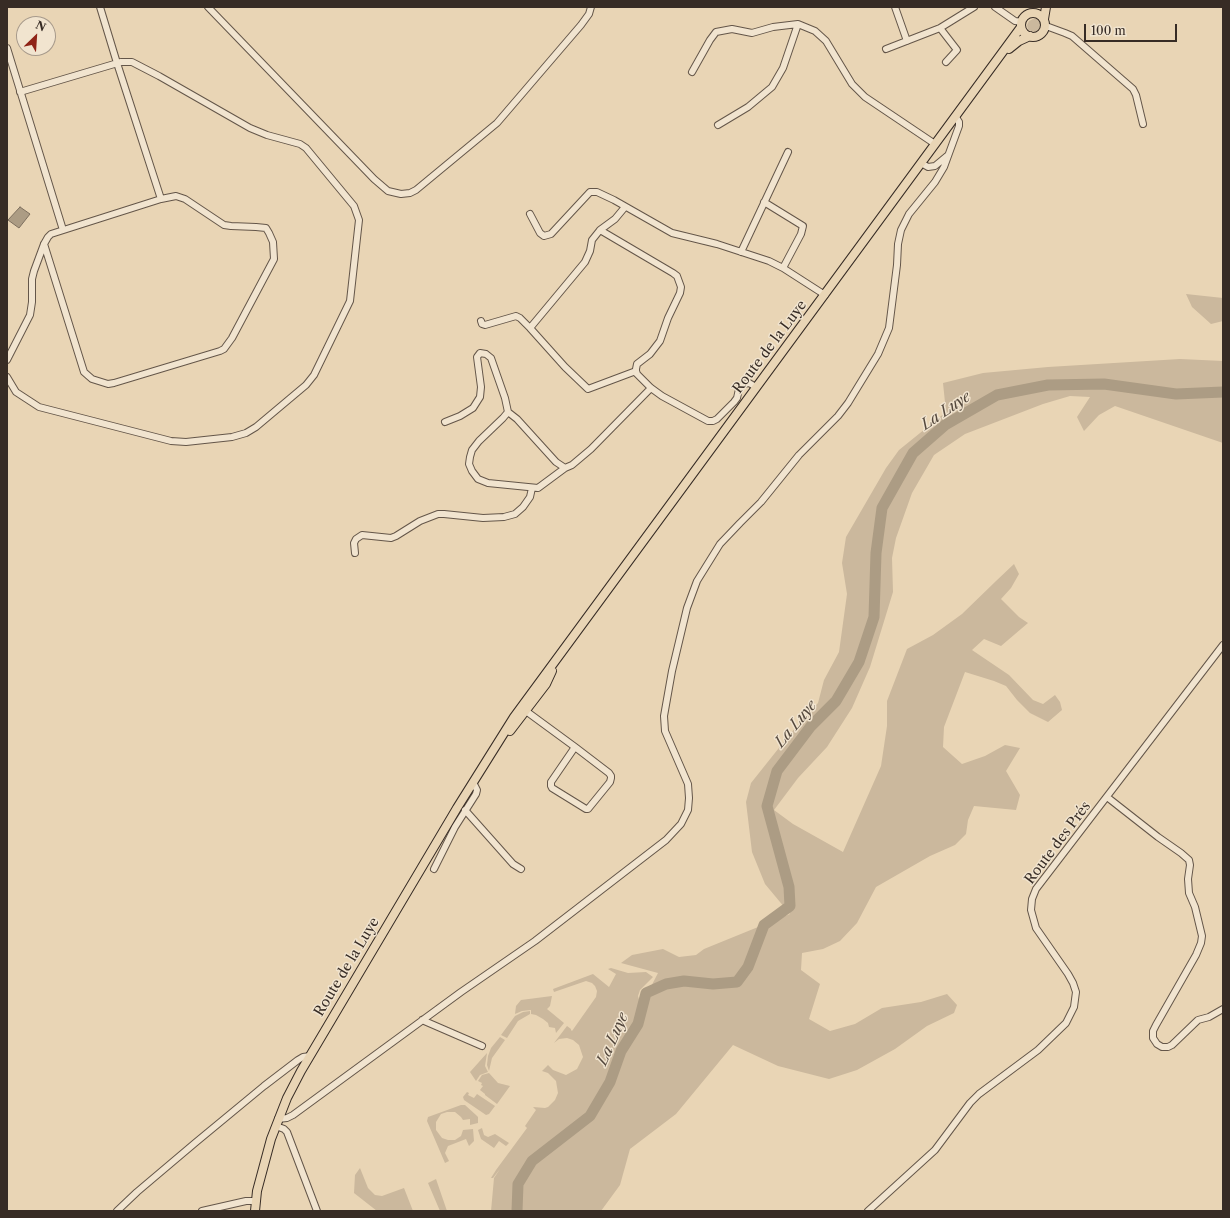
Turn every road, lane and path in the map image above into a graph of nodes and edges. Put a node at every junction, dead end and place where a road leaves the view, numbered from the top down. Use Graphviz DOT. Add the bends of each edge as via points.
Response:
graph roads {
  1 [pos="100,7"];
  2 [pos="208,7"];
  3 [pos="590,7"];
  4 [pos="895,7"];
  5 [pos="974,7"];
  6 [pos="995,7"];
  7 [pos="1040,7"];
  8 [pos="1046,7"];
  9 [pos="1002,9"];
  10 [pos="1034,14"];
  11 [pos="1045,22"];
  12 [pos="798,24"];
  13 [pos="1022,25"];
  14 [pos="940,28"];
  15 [pos="1030,36"];
  16 [pos="907,41"];
  17 [pos="7,48"];
  18 [pos="886,49"];
  19 [pos="1000,57"];
  20 [pos="946,62"];
  21 [pos="117,63"];
  22 [pos="692,72"];
  23 [pos="20,92"];
  24 [pos="955,116"];
  25 [pos="1143,124"];
  26 [pos="718,125"];
  27 [pos="935,144"];
  28 [pos="788,152"];
  29 [pos="949,154"];
  30 [pos="921,163"];
  31 [pos="161,199"];
  32 [pos="764,202"];
  33 [pos="625,207"];
  34 [pos="530,214"];
  35 [pos="63,230"];
  36 [pos="600,230"];
  37 [pos="44,244"];
  38 [pos="741,252"];
  39 [pos="784,268"];
  40 [pos="825,295"];
  41 [pos="481,321"];
  42 [pos="530,328"];
  43 [pos="7,360"];
  44 [pos="636,371"];
  45 [pos="7,377"];
  46 [pos="756,387"];
  47 [pos="651,388"];
  48 [pos="508,412"];
  49 [pos="445,422"];
  50 [pos="565,468"];
  51 [pos="532,488"];
  52 [pos="355,553"];
  53 [pos="1223,645"];
  54 [pos="524,709"];
  55 [pos="575,747"];
  56 [pos="473,782"];
  57 [pos="1107,797"];
  58 [pos="465,810"];
  59 [pos="434,869"];
  60 [pos="521,869"];
  61 [pos="1223,1008"];
  62 [pos="422,1020"];
  63 [pos="482,1046"];
  64 [pos="310,1056"];
  65 [pos="277,1122"];
  66 [pos="256,1201"];
  67 [pos="117,1211"];
  68 [pos="202,1211"];
  69 [pos="255,1211"];
  70 [pos="317,1211"];
  71 [pos="868,1211"];
  1 -- 21 [label="street"];
  2 -- 3 [label="street" via="374,179 388,191 401,194 416,190 497,123 581,25"];
  4 -- 16 [label="street"];
  5 -- 14 [label="street"];
  6 -- 9 [label="street"];
  7 -- 10 [label="main road"];
  8 -- 11 [label="main road"];
  9 -- 13 [label="street"];
  10 -- 11 [label="main road" via="1038,14"];
  10 -- 13 [label="main road" via="1028,16"];
  11 -- 15 [label="main road" via="1043,32"];
  11 -- 25 [label="street" via="1072,36 1128,84 1136,95"];
  12 -- 22 [label="street" via="752,33 732,29 716,32"];
  12 -- 26 [label="street" via="783,68 772,87 748,108"];
  12 -- 27 [label="street" via="815,31 826,41 852,84 865,97"];
  13 -- 15 [label="main road" via="1023,32"];
  13 -- 19 [label="main road, Route de la Luye"];
  14 -- 16 [label="street"];
  14 -- 20 [label="street" via="957,50"];
  15 -- 19 [label="main road, Route de la Luye" via="1019,41"];
  16 -- 18 [label="street"];
  17 -- 23 [label="street"];
  19 -- 24 [label="main road, Route de la Luye"];
  21 -- 23 [label="street"];
  21 -- 31 [label="street"];
  21 -- 45 [label="street" via="126,61 138,65 250,128 300,144 309,150 354,206 359,216 348,306 311,380 256,427 232,437 171,441 47,410 16,392"];
  23 -- 35 [label="street"];
  24 -- 27 [label="main road, Route de la Luye"];
  24 -- 29 [label="street" via="959,126"];
  27 -- 30 [label="main road, Route de la Luye"];
  28 -- 32 [label="street"];
  29 -- 30 [label="street" via="935,166 928,167"];
  29 -- 62 [label="street" via="935,182 909,214 901,230 889,328 878,354 838,416 799,455 761,502 720,544 697,581 687,608 664,716 665,731 688,784 688,810 681,824 666,840 535,941"];
  30 -- 40 [label="main road, Route de la Luye"];
  31 -- 35 [label="street"];
  31 -- 37 [label="street" via="181,197 224,225 264,228 271,238 273,263 230,342 220,351 114,383 92,379 84,372"];
  32 -- 38 [label="street"];
  32 -- 39 [label="street" via="803,226"];
  33 -- 34 [label="street" via="597,192 590,192 551,234 544,236"];
  33 -- 36 [label="street" via="615,219"];
  33 -- 38 [label="street" via="672,234"];
  35 -- 37 [label="street" via="50,235"];
  36 -- 42 [label="street" via="592,240 586,262"];
  36 -- 44 [label="street" via="673,273 677,276 681,288 660,341 650,354 637,364"];
  37 -- 43 [label="street" via="32,276 30,315"];
  38 -- 39 [label="street"];
  39 -- 40 [label="street"];
  40 -- 46 [label="main road, Route de la Luye"];
  41 -- 42 [label="street" via="486,325 516,316"];
  42 -- 44 [label="street" via="588,389"];
  44 -- 47 [label="street"];
  46 -- 47 [label="street" via="748,383 740,386 737,398 713,422 703,420"];
  46 -- 54 [label="main road, Route de la Luye" via="561,654"];
  47 -- 50 [label="street" via="591,449"];
  48 -- 49 [label="street" via="490,358 480,353 477,357 480,397 473,408"];
  48 -- 50 [label="street" via="556,462"];
  48 -- 51 [label="street" via="472,450 469,464 478,478 488,483"];
  50 -- 51 [label="street" via="538,488"];
  51 -- 52 [label="street" via="530,497 515,514 483,518 438,514 391,538 362,535 354,543"];
  53 -- 57 [label="street, Route des Prés"];
  54 -- 55 [label="street"];
  54 -- 56 [label="main road, Route de la Luye"];
  55 -- 55 [label="street" via="611,776 610,782 586,809 551,786 551,782"];
  56 -- 58 [label="street" via="477,790"];
  56 -- 64 [label="main road, Route de la Luye"];
  57 -- 61 [label="street" via="1181,853 1189,860 1190,865 1189,893 1202,936 1201,943 1156,1025 1153,1038 1157,1044 1168,1047 1198,1020 1209,1017"];
  57 -- 71 [label="street, Route des Prés" via="1041,882 1032,899 1031,910 1036,928 1068,974 1076,992 1070,1015 1060,1030 1038,1050 979,1094 935,1150"];
  58 -- 59 [label="street"];
  58 -- 60 [label="street" via="513,864"];
  62 -- 63 [label="street"];
  62 -- 65 [label="street" via="293,1115"];
  64 -- 65 [label="main road, Route de la Luye"];
  64 -- 67 [label="street" via="298,1060 201,1138"];
  65 -- 66 [label="main road, Route de la Luye"];
  65 -- 70 [label="street" via="288,1132"];
  66 -- 68 [label="street" via="239,1202"];
  66 -- 69 [label="main road, Route de la Luye"];
}
